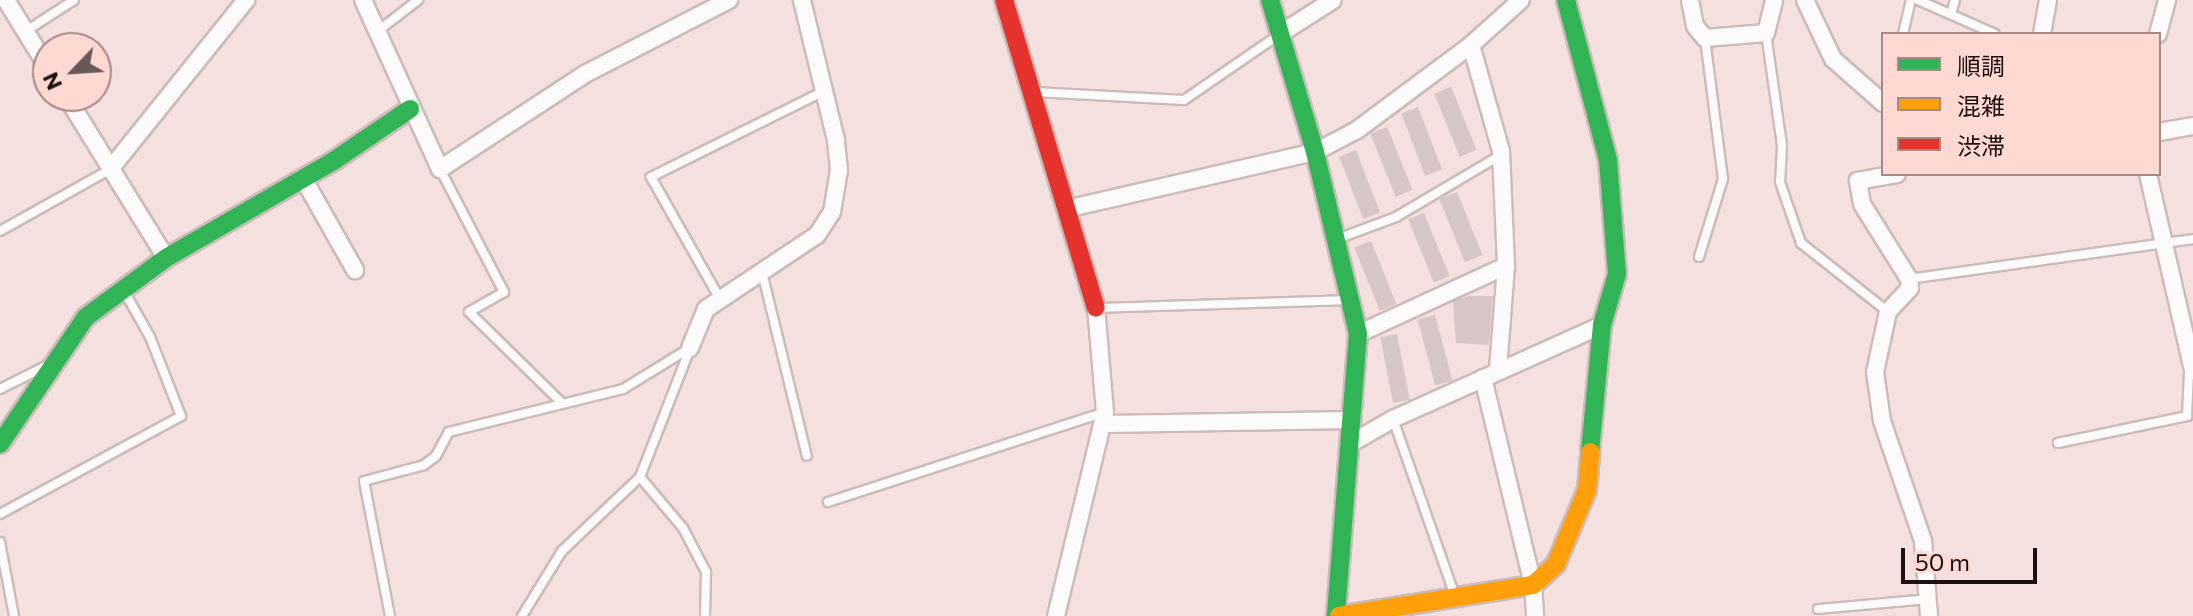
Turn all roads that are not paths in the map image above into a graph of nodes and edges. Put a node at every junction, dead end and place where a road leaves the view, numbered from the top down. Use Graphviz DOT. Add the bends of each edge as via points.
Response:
graph roads {
  1 [pos="6,0"];
  2 [pos="74,0"];
  3 [pos="363,0"];
  4 [pos="418,0"];
  5 [pos="729,0"];
  6 [pos="802,0"];
  7 [pos="1004,0"];
  8 [pos="1270,0"];
  9 [pos="1333,0"];
  10 [pos="1521,0"];
  11 [pos="1566,0"];
  12 [pos="1690,0"];
  13 [pos="1774,0"];
  14 [pos="1911,0"];
  15 [pos="1918,0"];
  16 [pos="1955,0"];
  17 [pos="2048,0"];
  18 [pos="2167,0"];
  19 [pos="242,2"];
  20 [pos="1809,4"];
  21 [pos="1951,14"];
  22 [pos="25,31"];
  23 [pos="376,32"];
  24 [pos="1283,32"];
  25 [pos="1903,32"];
  26 [pos="1991,32"];
  27 [pos="2042,32"];
  28 [pos="2159,32"];
  29 [pos="1766,33"];
  30 [pos="1705,38"];
  31 [pos="32,42"];
  32 [pos="1471,45"];
  33 [pos="824,91"];
  34 [pos="1030,92"];
  35 [pos="1881,101"];
  36 [pos="410,109"];
  37 [pos="76,112"];
  38 [pos="2193,126"];
  39 [pos="2161,132"];
  40 [pos="1315,152"];
  41 [pos="1501,155"];
  42 [pos="111,168"];
  43 [pos="440,169"];
  44 [pos="1886,176"];
  45 [pos="2148,176"];
  46 [pos="303,178"];
  47 [pos="1066,209"];
  48 [pos="0,231"];
  49 [pos="1336,239"];
  50 [pos="2193,239"];
  51 [pos="2161,243"];
  52 [pos="1699,257"];
  53 [pos="166,258"];
  54 [pos="1506,266"];
  55 [pos="355,270"];
  56 [pos="762,272"];
  57 [pos="1909,279"];
  58 [pos="123,289"];
  59 [pos="721,299"];
  60 [pos="1350,300"];
  61 [pos="1096,308"];
  62 [pos="1888,312"];
  63 [pos="1602,325"];
  64 [pos="1358,334"];
  65 [pos="690,348"];
  66 [pos="54,362"];
  67 [pos="2191,372"];
  68 [pos="1490,375"];
  69 [pos="0,389"];
  70 [pos="562,403"];
  71 [pos="1105,418"];
  72 [pos="1393,419"];
  73 [pos="1352,420"];
  74 [pos="2058,443"];
  75 [pos="0,444"];
  76 [pos="1348,445"];
  77 [pos="807,456"];
  78 [pos="640,477"];
  79 [pos="828,502"];
  80 [pos="0,514"];
  81 [pos="0,542"];
  82 [pos="1533,585"];
  83 [pos="1455,597"];
  84 [pos="1431,608"];
  85 [pos="1928,608"];
  86 [pos="1818,609"];
  87 [pos="14,616"];
  88 [pos="390,616"];
  89 [pos="522,616"];
  90 [pos="705,616"];
  91 [pos="1056,616"];
  92 [pos="1338,616"];
  93 [pos="1535,616"];
  1 -- 22 [label="street"];
  2 -- 22 [label="lane"];
  3 -- 23 [label="street"];
  4 -- 23 [label="lane"];
  5 -- 43 [label="street" via="585,74"];
  6 -- 33 [label="street"];
  7 -- 34 [label="street"];
  8 -- 24 [label="street"];
  9 -- 24 [label="street"];
  10 -- 32 [label="street"];
  11 -- 63 [label="street" via="1608,160 1617,274"];
  12 -- 30 [label="street" via="1695,26"];
  13 -- 29 [label="street"];
  14 -- 25 [label="lane"];
  15 -- 21 [label="lane"];
  16 -- 21 [label="lane"];
  17 -- 27 [label="street"];
  18 -- 28 [label="street"];
  19 -- 42 [label="street"];
  20 -- 35 [label="street" via="1833,59"];
  21 -- 26 [label="lane"];
  22 -- 31 [label="street"];
  23 -- 36 [label="street"];
  24 -- 34 [label="lane" via="1184,100"];
  24 -- 40 [label="street"];
  29 -- 30 [label="street"];
  29 -- 62 [label="lane" via="1782,146 1780,182 1801,243"];
  30 -- 52 [label="lane" via="1723,179"];
  32 -- 40 [label="street" via="1357,130"];
  32 -- 41 [label="street"];
  33 -- 56 [label="street" via="839,170 832,212 817,235"];
  33 -- 59 [label="lane" via="651,177"];
  34 -- 47 [label="street"];
  36 -- 43 [label="street"];
  36 -- 46 [label="street"];
  37 -- 42 [label="street"];
  38 -- 39 [label="street"];
  40 -- 47 [label="street"];
  40 -- 49 [label="street"];
  41 -- 49 [label="lane" via="1396,217"];
  41 -- 54 [label="street"];
  42 -- 48 [label="lane"];
  42 -- 53 [label="street"];
  43 -- 70 [label="lane" via="504,292 469,312"];
  44 -- 57 [label="street" via="1858,181 1862,204"];
  45 -- 51 [label="street"];
  46 -- 53 [label="street"];
  46 -- 55 [label="street"];
  47 -- 61 [label="street"];
  49 -- 60 [label="street"];
  50 -- 51 [label="lane"];
  51 -- 57 [label="lane"];
  51 -- 67 [label="street"];
  53 -- 58 [label="street"];
  54 -- 64 [label="street"];
  54 -- 68 [label="street"];
  56 -- 59 [label="street"];
  56 -- 77 [label="lane"];
  57 -- 62 [label="street" via="1910,288"];
  58 -- 66 [label="street" via="86,317"];
  58 -- 80 [label="lane" via="150,337 181,416"];
  59 -- 65 [label="street" via="706,309"];
  60 -- 61 [label="lane"];
  60 -- 64 [label="street"];
  61 -- 71 [label="street"];
  62 -- 85 [label="street" via="1875,372 1923,541"];
  63 -- 68 [label="street"];
  63 -- 82 [label="street" via="1587,490 1556,564"];
  64 -- 73 [label="street"];
  65 -- 70 [label="lane" via="661,371 623,389"];
  65 -- 78 [label="lane"];
  66 -- 69 [label="lane"];
  66 -- 75 [label="street"];
  67 -- 74 [label="lane" via="2187,416"];
  68 -- 72 [label="street"];
  68 -- 82 [label="street"];
  70 -- 88 [label="lane" via="449,432 436,456 424,465 364,481"];
  71 -- 73 [label="street"];
  71 -- 79 [label="lane"];
  71 -- 91 [label="street"];
  72 -- 76 [label="street"];
  72 -- 83 [label="lane"];
  73 -- 76 [label="street"];
  76 -- 92 [label="street"];
  78 -- 89 [label="lane" via="562,551"];
  78 -- 90 [label="lane" via="683,528 706,572"];
  81 -- 87 [label="lane"];
  82 -- 83 [label="street"];
  82 -- 93 [label="street"];
  83 -- 84 [label="street"];
  84 -- 92 [label="street"];
  85 -- 86 [label="lane"];
}
